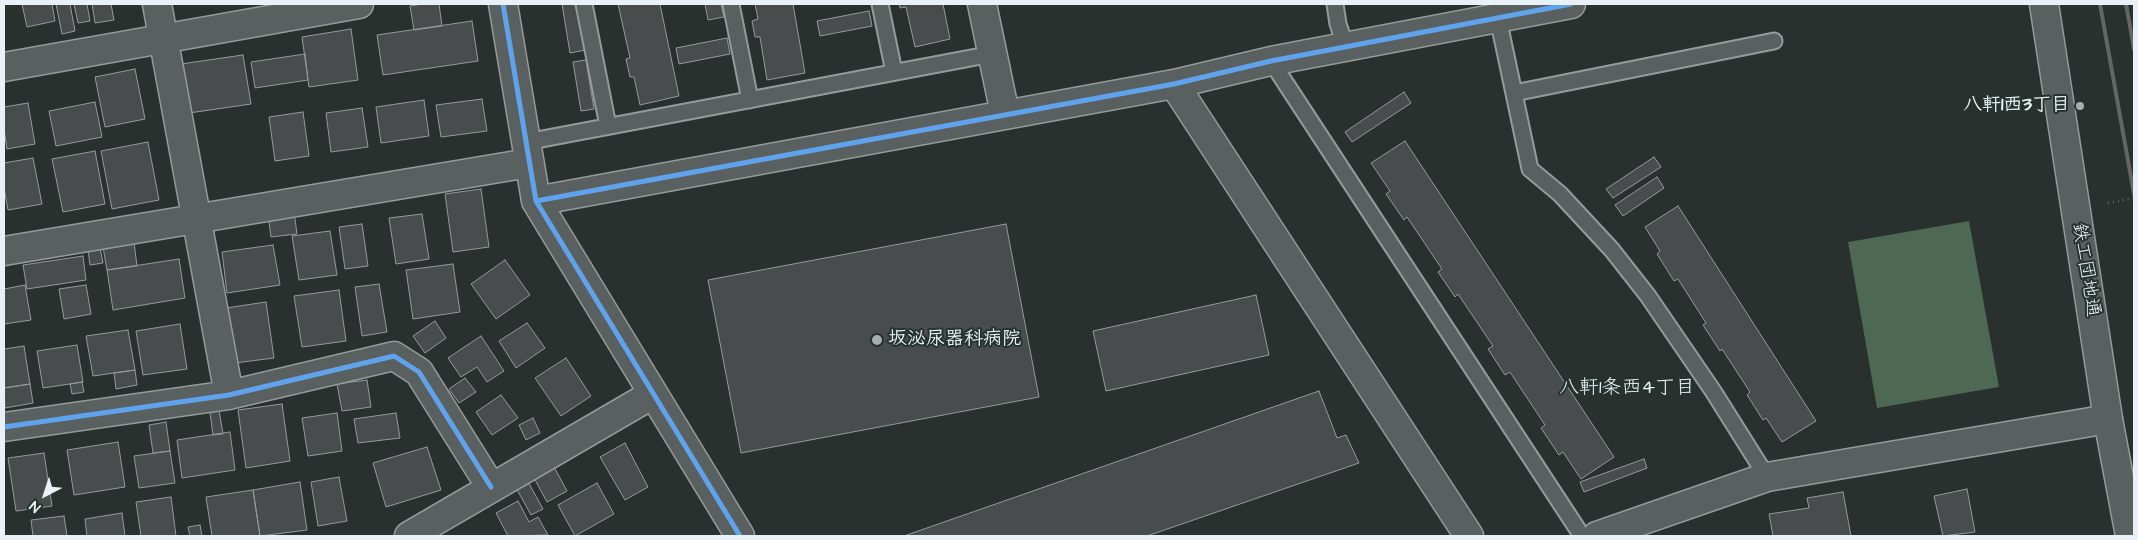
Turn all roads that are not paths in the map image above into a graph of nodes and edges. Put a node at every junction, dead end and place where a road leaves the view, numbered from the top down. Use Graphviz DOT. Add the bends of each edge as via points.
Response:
graph roads {
  1 [pos="157,4"];
  2 [pos="359,4"];
  3 [pos="503,4"];
  4 [pos="584,4"];
  5 [pos="731,4"];
  6 [pos="880,4"];
  7 [pos="982,4"];
  8 [pos="1335,4"];
  9 [pos="1571,4"];
  10 [pos="2044,4"];
  11 [pos="1498,18"];
  12 [pos="163,39"];
  13 [pos="1774,41"];
  14 [pos="1346,47"];
  15 [pos="992,54"];
  16 [pos="1271,61"];
  17 [pos="4,67"];
  18 [pos="894,72"];
  19 [pos="1174,84"];
  20 [pos="1514,93"];
  21 [pos="750,100"];
  22 [pos="1005,114"];
  23 [pos="608,126"];
  24 [pos="527,153"];
  25 [pos="536,201"];
  26 [pos="197,219"];
  27 [pos="4,251"];
  28 [pos="653,394"];
  29 [pos="229,395"];
  30 [pos="2108,419"];
  31 [pos="4,427"];
  32 [pos="1767,477"];
  33 [pos="491,487"];
  34 [pos="409,536"];
  35 [pos="740,536"];
  36 [pos="1469,536"];
  37 [pos="1582,536"];
  38 [pos="1597,536"];
  39 [pos="2130,536"];
  1 -- 12 [label="street"];
  2 -- 12 [label="street"];
  3 -- 24 [label="street"];
  4 -- 23 [label="lane"];
  5 -- 21 [label="lane"];
  6 -- 18 [label="lane"];
  7 -- 15 [label="street"];
  8 -- 14 [label="lane"];
  9 -- 11 [label="street"];
  10 -- 30 [label="street, 鉄工団地通"];
  11 -- 14 [label="street"];
  11 -- 20 [label="lane"];
  12 -- 17 [label="street"];
  12 -- 26 [label="street"];
  13 -- 20 [label="lane"];
  14 -- 16 [label="street"];
  15 -- 18 [label="lane"];
  15 -- 22 [label="street"];
  16 -- 19 [label="street"];
  16 -- 37 [label="lane"];
  18 -- 21 [label="lane"];
  19 -- 22 [label="street"];
  19 -- 36 [label="street"];
  20 -- 32 [label="lane" via="1530,169 1560,194 1612,250 1648,296"];
  21 -- 23 [label="lane"];
  22 -- 25 [label="street"];
  23 -- 24 [label="lane"];
  24 -- 25 [label="street"];
  24 -- 26 [label="street"];
  25 -- 28 [label="street"];
  26 -- 27 [label="street"];
  26 -- 29 [label="street"];
  28 -- 33 [label="street"];
  28 -- 35 [label="street"];
  29 -- 31 [label="street"];
  29 -- 33 [label="street" via="394,356 419,372"];
  30 -- 32 [label="street"];
  30 -- 39 [label="street, 鉄工団地通"];
  32 -- 38 [label="street"];
  33 -- 34 [label="street"];
}
